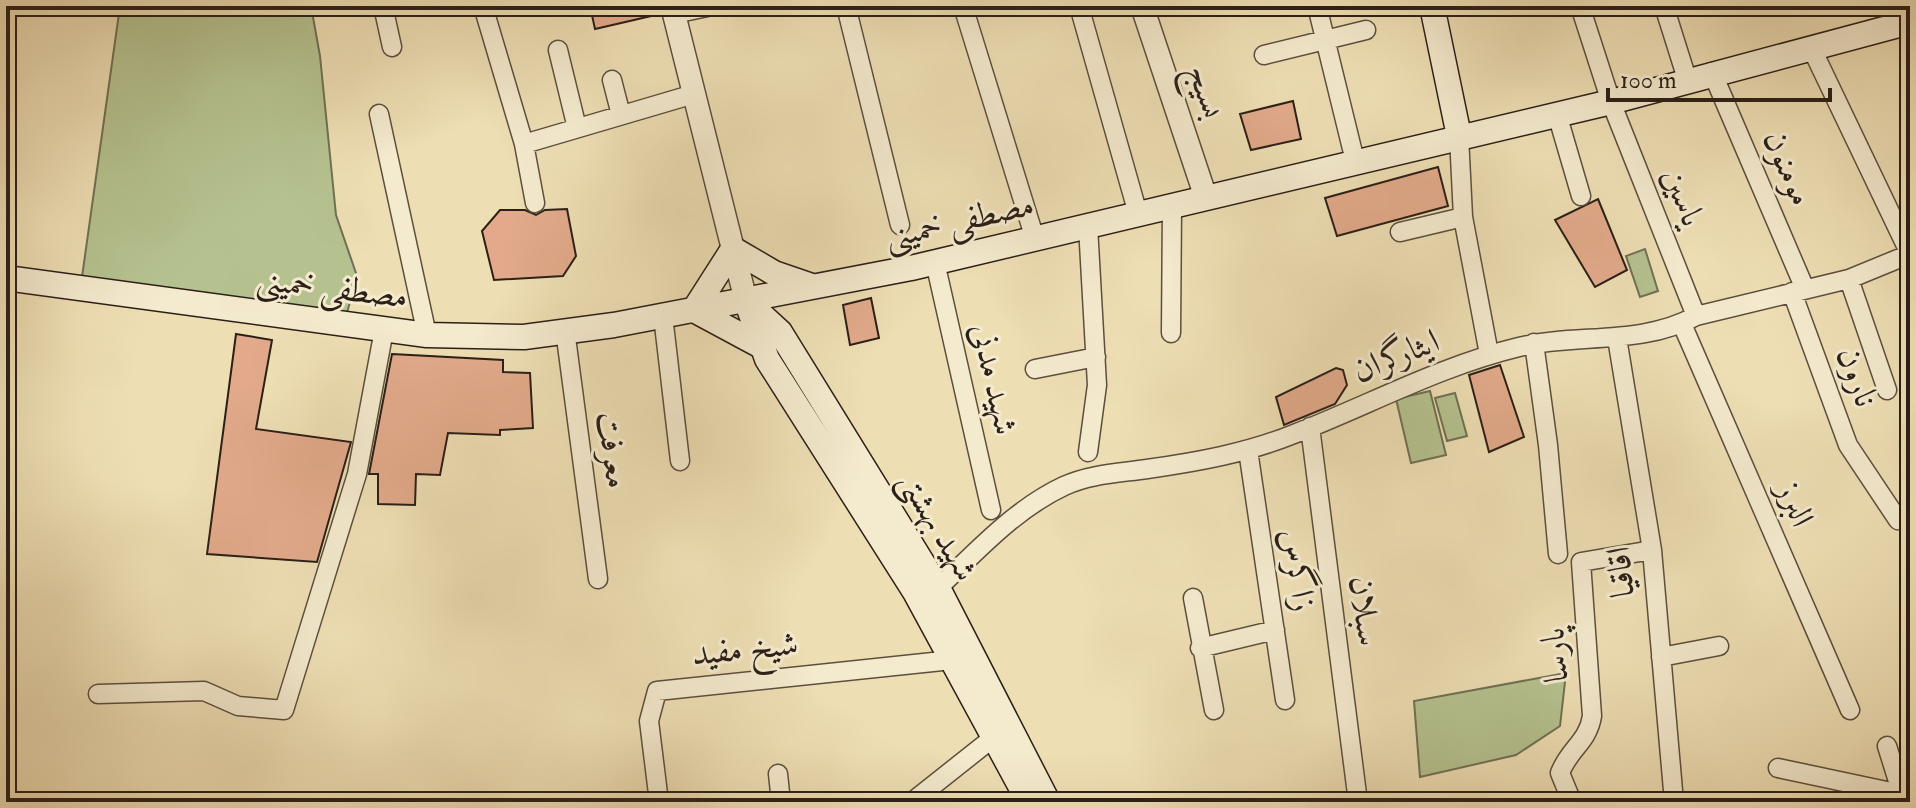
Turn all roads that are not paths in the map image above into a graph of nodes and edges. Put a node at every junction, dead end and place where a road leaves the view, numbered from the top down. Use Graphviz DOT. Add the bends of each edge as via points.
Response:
graph roads {
  1 [pos="383,6"];
  2 [pos="483,6"];
  3 [pos="712,6"];
  4 [pos="846,6"];
  5 [pos="963,6"];
  6 [pos="1079,6"];
  7 [pos="1142,6"];
  8 [pos="1317,6"];
  9 [pos="1432,6"];
  10 [pos="1580,6"];
  11 [pos="1664,6"];
  12 [pos="673,10"];
  13 [pos="1910,22"];
  14 [pos="1366,30"];
  15 [pos="1325,40"];
  16 [pos="392,47"];
  17 [pos="1811,47"];
  18 [pos="558,50"];
  19 [pos="1264,55"];
  20 [pos="1712,72"];
  21 [pos="1687,79"];
  22 [pos="612,80"];
  23 [pos="694,94"];
  24 [pos="1611,102"];
  25 [pos="379,114"];
  26 [pos="1557,114"];
  27 [pos="621,115"];
  28 [pos="577,128"];
  29 [pos="1459,136"];
  30 [pos="524,144"];
  31 [pos="1355,161"];
  32 [pos="1581,196"];
  33 [pos="1206,198"];
  34 [pos="535,203"];
  35 [pos="1172,206"];
  36 [pos="1138,214"];
  37 [pos="1463,217"];
  38 [pos="900,225"];
  39 [pos="1088,226"];
  40 [pos="1400,232"];
  41 [pos="1035,239"];
  42 [pos="733,249"];
  43 [pos="1910,254"];
  44 [pos="935,262"];
  45 [pos="6,278"];
  46 [pos="1849,279"];
  47 [pos="813,286"];
  48 [pos="1798,290"];
  49 [pos="746,301"];
  50 [pos="694,310"];
  51 [pos="663,316"];
  52 [pos="1689,320"];
  53 [pos="384,330"];
  54 [pos="565,330"];
  55 [pos="1171,333"];
  56 [pos="427,335"];
  57 [pos="1617,338"];
  58 [pos="1534,343"];
  59 [pos="761,346"];
  60 [pos="1489,354"];
  61 [pos="1096,357"];
  62 [pos="1035,369"];
  63 [pos="1887,390"];
  64 [pos="1310,427"];
  65 [pos="1248,450"];
  66 [pos="1088,452"];
  67 [pos="680,461"];
  68 [pos="991,510"];
  69 [pos="1904,518"];
  70 [pos="1652,550"];
  71 [pos="1558,554"];
  72 [pos="598,579"];
  73 [pos="938,588"];
  74 [pos="1193,598"];
  75 [pos="1275,630"];
  76 [pos="1719,646"];
  77 [pos="1200,648"];
  78 [pos="1661,657"];
  79 [pos="952,660"];
  80 [pos="98,694"];
  81 [pos="1285,700"];
  82 [pos="1214,710"];
  83 [pos="1850,710"];
  84 [pos="994,737"];
  85 [pos="1887,746"];
  86 [pos="1778,768"];
  87 [pos="778,774"];
  88 [pos="1906,795"];
  89 [pos="1569,801"];
  90 [pos="659,802"];
  91 [pos="781,802"];
  92 [pos="912,802"];
  93 [pos="1029,802"];
  94 [pos="1048,802"];
  95 [pos="1358,802"];
  96 [pos="1674,802"];
  1 -- 16 [label="street"];
  2 -- 30 [label="street"];
  3 -- 12 [label="street"];
  4 -- 38 [label="street"];
  5 -- 41 [label="street"];
  6 -- 36 [label="street"];
  7 -- 33 [label="street, بسیج"];
  8 -- 15 [label="street"];
  9 -- 29 [label="main road"];
  10 -- 24 [label="street, یاسین"];
  11 -- 21 [label="street"];
  12 -- 23 [label="street, شهید بهشتی"];
  13 -- 17 [label="main road, مصطفی خمینی"];
  14 -- 15 [label="street"];
  15 -- 19 [label="street"];
  15 -- 31 [label="street"];
  17 -- 20 [label="main road, مصطفی خمینی"];
  17 -- 43 [label="street"];
  18 -- 28 [label="street"];
  20 -- 21 [label="main road, مصطفی خمینی"];
  20 -- 48 [label="street, مومنون"];
  21 -- 24 [label="main road, مصطفی خمینی"];
  22 -- 27 [label="street"];
  23 -- 27 [label="street"];
  23 -- 42 [label="street, شهید بهشتی"];
  24 -- 26 [label="main road, مصطفی خمینی"];
  24 -- 52 [label="street, یاسین"];
  25 -- 56 [label="street"];
  26 -- 29 [label="main road, مصطفی خمینی"];
  26 -- 32 [label="street"];
  27 -- 28 [label="street"];
  28 -- 30 [label="street"];
  29 -- 31 [label="main road, مصطفی خمینی"];
  29 -- 37 [label="street"];
  30 -- 34 [label="street"];
  31 -- 33 [label="main road, مصطفی خمینی"];
  33 -- 35 [label="main road, مصطفی خمینی"];
  35 -- 36 [label="main road, مصطفی خمینی"];
  35 -- 55 [label="street"];
  36 -- 39 [label="main road, مصطفی خمینی"];
  37 -- 40 [label="street"];
  37 -- 60 [label="street"];
  39 -- 41 [label="main road, مصطفی خمینی"];
  39 -- 61 [label="street"];
  41 -- 44 [label="main road, مصطفی خمینی"];
  42 -- 47 [label="main road" via="774,273"];
  42 -- 49 [label="street, شهید بهشتی"];
  42 -- 50 [label="main road"];
  43 -- 46 [label="street, ایثارگران"];
  44 -- 47 [label="main road, مصطفی خمینی"];
  44 -- 68 [label="street, شهید مدنی"];
  45 -- 53 [label="main road, مصطفی خمینی"];
  46 -- 48 [label="street, ایثارگران"];
  46 -- 63 [label="street"];
  47 -- 49 [label="main road, مصطفی خمینی"];
  48 -- 52 [label="street, ایثارگران"];
  48 -- 69 [label="street, نارون" via="1848,445"];
  49 -- 50 [label="main road, مصطفی خمینی"];
  49 -- 59 [label="main road, شهید بهشتی"];
  49 -- 73 [label="main road, شهید بهشتی" via="780,332"];
  50 -- 51 [label="main road, مصطفی خمینی"];
  50 -- 59 [label="main road"];
  51 -- 54 [label="main road, مصطفی خمینی"];
  51 -- 67 [label="street"];
  52 -- 57 [label="street, ایثارگران"];
  52 -- 83 [label="street, البرز"];
  53 -- 56 [label="main road, مصطفی خمینی"];
  53 -- 80 [label="street" via="357,474 284,710 238,706 204,691"];
  54 -- 56 [label="main road, مصطفی خمینی" via="524,337"];
  54 -- 72 [label="street, معرفت"];
  57 -- 58 [label="street, ایثارگران"];
  57 -- 70 [label="street, اقاقیا"];
  58 -- 60 [label="street, ایثارگران"];
  58 -- 71 [label="street"];
  59 -- 79 [label="main road, شهید بهشتی"];
  60 -- 64 [label="street, ایثارگران"];
  61 -- 62 [label="street"];
  61 -- 66 [label="street"];
  64 -- 65 [label="street, ایثارگران"];
  64 -- 95 [label="street, سبلان"];
  65 -- 73 [label="street, ایثارگران" via="1065,485 994,534"];
  65 -- 75 [label="street, زاگرس"];
  70 -- 78 [label="street, اقاقیا"];
  70 -- 89 [label="street, پارسا" via="1581,562 1592,716 1590,734 1565,758 1560,773"];
  73 -- 94 [label="main road, شهید بهشتی"];
  74 -- 77 [label="street"];
  75 -- 77 [label="street"];
  75 -- 81 [label="street, زاگرس"];
  76 -- 78 [label="street"];
  77 -- 82 [label="street"];
  78 -- 96 [label="street, اقاقیا"];
  79 -- 84 [label="main road, شهید بهشتی"];
  79 -- 90 [label="street, شیخ مفید" via="657,691 649,721"];
  84 -- 92 [label="street"];
  84 -- 93 [label="main road, شهید بهشتی"];
  85 -- 88 [label="street"];
  86 -- 88 [label="street"];
  87 -- 91 [label="street"];
}
